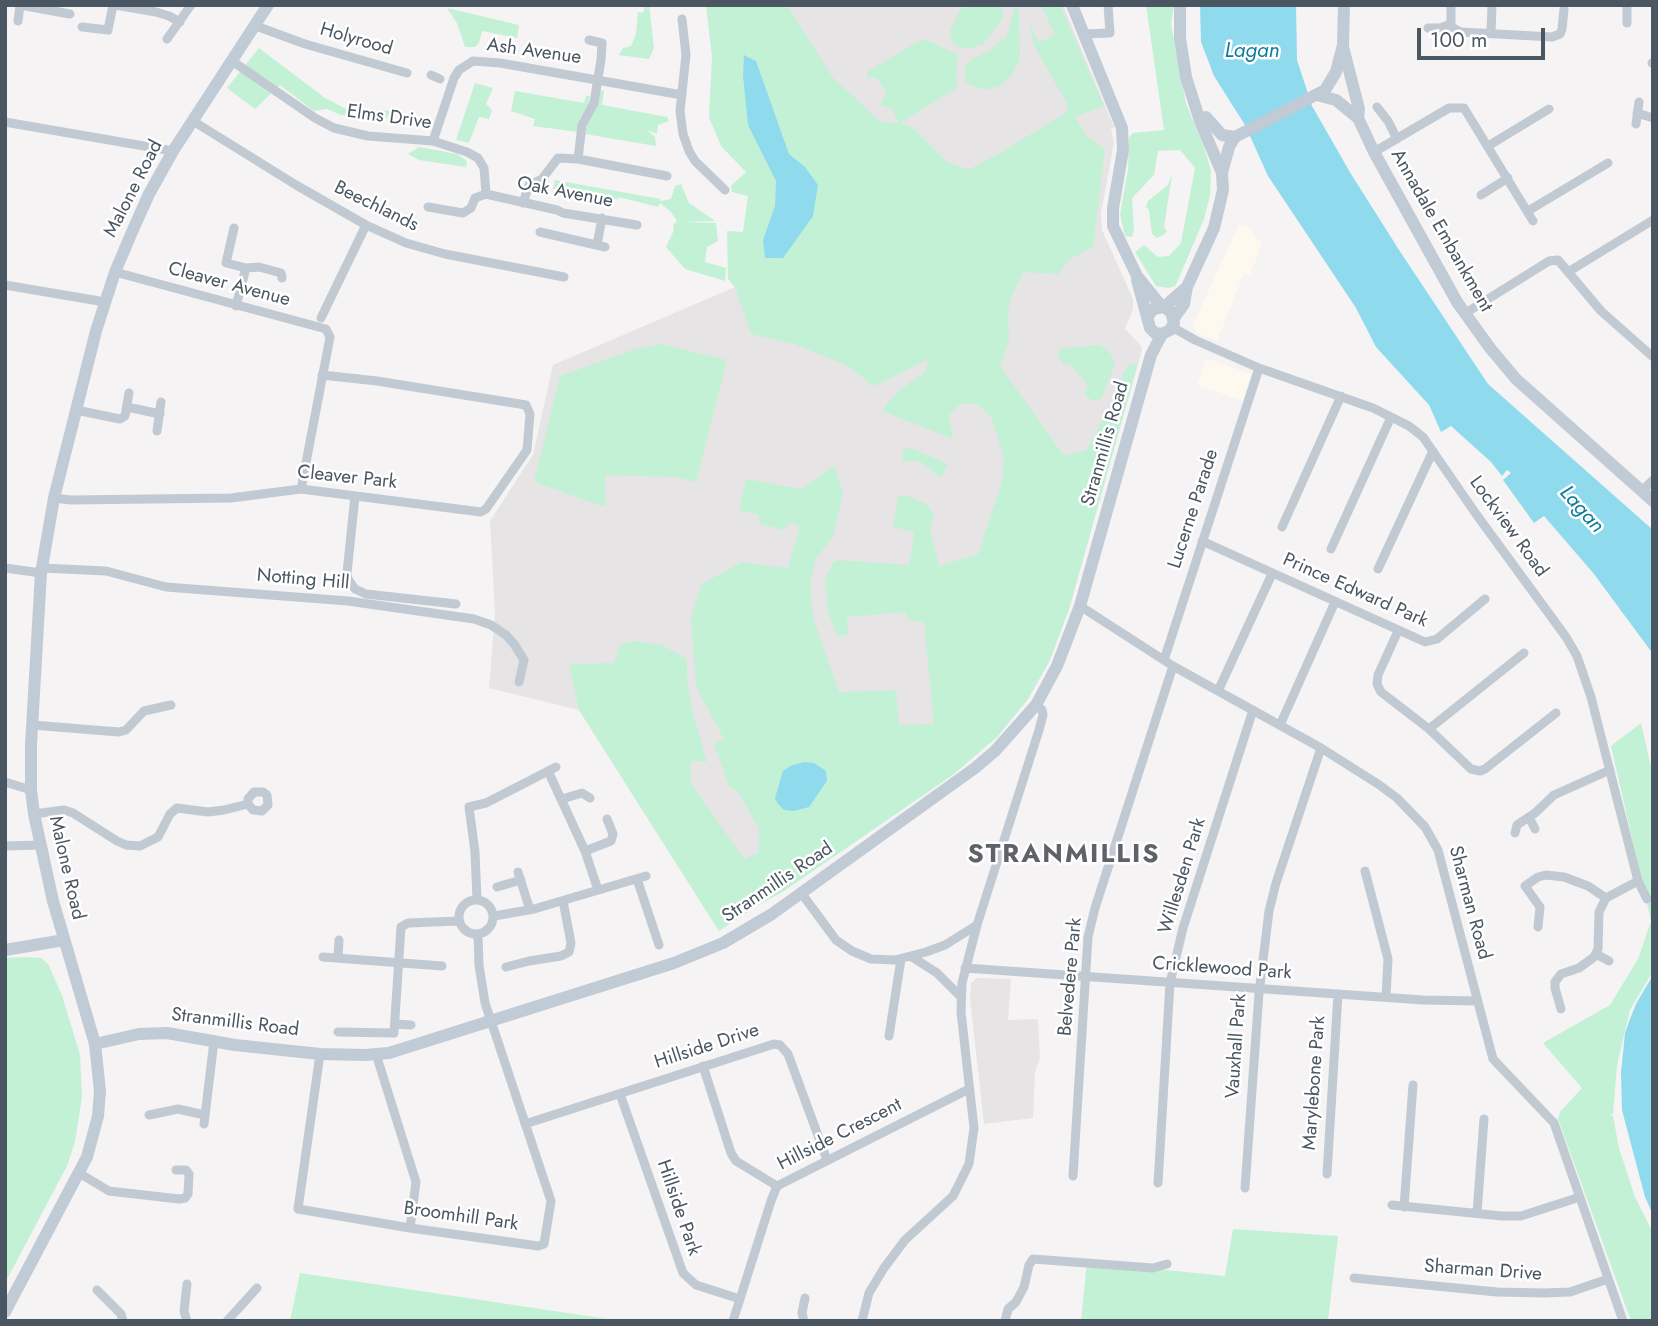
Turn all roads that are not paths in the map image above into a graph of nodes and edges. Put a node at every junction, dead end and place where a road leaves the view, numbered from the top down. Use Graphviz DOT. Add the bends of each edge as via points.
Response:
graph roads {
  1 [pos="114,5"];
  2 [pos="191,5"];
  3 [pos="268,5"];
  4 [pos="1072,5"];
  5 [pos="1108,5"];
  6 [pos="1180,5"];
  7 [pos="1344,5"];
  8 [pos="1451,5"];
  9 [pos="1492,5"];
  10 [pos="1627,5"];
  11 [pos="42,7"];
  12 [pos="1564,9"];
  13 [pos="69,14"];
  14 [pos="682,19"];
  15 [pos="18,21"];
  16 [pos="180,22"];
  17 [pos="1627,23"];
  18 [pos="1451,24"];
  19 [pos="256,26"];
  20 [pos="82,27"];
  21 [pos="1428,28"];
  22 [pos="1491,33"];
  23 [pos="1084,34"];
  24 [pos="167,38"];
  25 [pos="589,40"];
  26 [pos="1343,45"];
  27 [pos="232,61"];
  28 [pos="407,73"];
  29 [pos="597,79"];
  30 [pos="1191,93"];
  31 [pos="682,95"];
  32 [pos="1315,96"];
  33 [pos="1639,102"];
  34 [pos="1377,107"];
  35 [pos="1549,109"];
  36 [pos="1637,113"];
  37 [pos="1358,118"];
  38 [pos="1653,118"];
  39 [pos="193,121"];
  40 [pos="5,122"];
  41 [pos="1636,124"];
  42 [pos="1238,136"];
  43 [pos="1397,139"];
  44 [pos="433,141"];
  45 [pos="1488,146"];
  46 [pos="173,151"];
  47 [pos="1374,152"];
  48 [pos="578,159"];
  49 [pos="1608,163"];
  50 [pos="1222,173"];
  51 [pos="667,176"];
  52 [pos="1508,178"];
  53 [pos="725,190"];
  54 [pos="486,194"];
  55 [pos="1481,195"];
  56 [pos="523,203"];
  57 [pos="428,207"];
  58 [pos="1528,211"];
  59 [pos="602,218"];
  60 [pos="1653,220"];
  61 [pos="1533,221"];
  62 [pos="366,225"];
  63 [pos="637,225"];
  64 [pos="234,228"];
  65 [pos="540,232"];
  66 [pos="246,268"];
  67 [pos="115,272"];
  68 [pos="1568,272"];
  69 [pos="1137,276"];
  70 [pos="564,277"];
  71 [pos="282,278"];
  72 [pos="5,285"];
  73 [pos="1187,287"];
  74 [pos="105,302"];
  75 [pos="236,306"];
  76 [pos="1163,307"];
  77 [pos="1464,314"];
  78 [pos="1148,316"];
  79 [pos="321,318"];
  80 [pos="1165,327"];
  81 [pos="1653,357"];
  82 [pos="1259,368"];
  83 [pos="322,375"];
  84 [pos="129,393"];
  85 [pos="1341,396"];
  86 [pos="161,402"];
  87 [pos="127,407"];
  88 [pos="76,410"];
  89 [pos="160,414"];
  90 [pos="1391,417"];
  91 [pos="157,431"];
  92 [pos="1433,451"];
  93 [pos="1653,480"];
  94 [pos="301,489"];
  95 [pos="1642,491"];
  96 [pos="355,496"];
  97 [pos="54,498"];
  98 [pos="1653,501"];
  99 [pos="1282,527"];
  100 [pos="1202,541"];
  101 [pos="1331,549"];
  102 [pos="5,568"];
  103 [pos="1378,569"];
  104 [pos="42,570"];
  105 [pos="1272,574"];
  106 [pos="1485,600"];
  107 [pos="1335,602"];
  108 [pos="456,604"];
  109 [pos="1080,606"];
  110 [pos="1398,631"];
  111 [pos="1524,653"];
  112 [pos="1164,660"];
  113 [pos="1173,666"];
  114 [pos="519,682"];
  115 [pos="1218,691"];
  116 [pos="171,705"];
  117 [pos="1036,705"];
  118 [pos="1253,710"];
  119 [pos="1556,713"];
  120 [pos="32,725"];
  121 [pos="1280,725"];
  122 [pos="1429,729"];
  123 [pos="1321,748"];
  124 [pos="1610,770"];
  125 [pos="5,782"];
  126 [pos="31,790"];
  127 [pos="590,798"];
  128 [pos="562,799"];
  129 [pos="248,804"];
  130 [pos="34,814"];
  131 [pos="1528,817"];
  132 [pos="607,819"];
  133 [pos="1535,829"];
  134 [pos="1515,833"];
  135 [pos="40,845"];
  136 [pos="5,846"];
  137 [pos="584,851"];
  138 [pos="1365,871"];
  139 [pos="1638,881"];
  140 [pos="497,887"];
  141 [pos="598,890"];
  142 [pos="802,894"];
  143 [pos="1606,898"];
  144 [pos="1647,899"];
  145 [pos="477,900"];
  146 [pos="563,901"];
  147 [pos="530,910"];
  148 [pos="494,916"];
  149 [pos="459,921"];
  150 [pos="976,925"];
  151 [pos="1538,928"];
  152 [pos="478,935"];
  153 [pos="64,940"];
  154 [pos="339,940"];
  155 [pos="659,945"];
  156 [pos="5,950"];
  157 [pos="1596,954"];
  158 [pos="323,957"];
  159 [pos="912,957"];
  160 [pos="338,958"];
  161 [pos="901,959"];
  162 [pos="1609,961"];
  163 [pos="398,963"];
  164 [pos="442,966"];
  165 [pos="506,967"];
  166 [pos="965,968"];
  167 [pos="1087,977"];
  168 [pos="1170,983"];
  169 [pos="1259,989"];
  170 [pos="1338,994"];
  171 [pos="960,996"];
  172 [pos="1386,997"];
  173 [pos="1477,1000"];
  174 [pos="1561,1009"];
  175 [pos="490,1020"];
  176 [pos="411,1025"];
  177 [pos="395,1028"];
  178 [pos="338,1032"];
  179 [pos="889,1036"];
  180 [pos="214,1041"];
  181 [pos="95,1044"];
  182 [pos="320,1054"];
  183 [pos="376,1055"];
  184 [pos="703,1066"];
  185 [pos="1413,1085"];
  186 [pos="969,1089"];
  187 [pos="620,1094"];
  188 [pos="152,1111"];
  189 [pos="1484,1119"];
  190 [pos="525,1124"];
  191 [pos="827,1160"];
  192 [pos="176,1170"];
  193 [pos="79,1173"];
  194 [pos="1327,1174"];
  195 [pos="1073,1176"];
  196 [pos="1158,1183"];
  197 [pos="777,1186"];
  198 [pos="1244,1188"];
  199 [pos="1580,1197"];
  200 [pos="1392,1205"];
  201 [pos="1404,1206"];
  202 [pos="1478,1213"];
  203 [pos="410,1228"];
  204 [pos="1167,1264"];
  205 [pos="1354,1278"];
  206 [pos="1608,1279"];
  207 [pos="187,1283"];
  208 [pos="257,1288"];
  209 [pos="97,1290"];
  210 [pos="805,1298"];
  211 [pos="740,1299"];
  212 [pos="5,1312"];
  213 [pos="123,1321"];
  214 [pos="187,1321"];
  215 [pos="227,1321"];
  216 [pos="733,1321"];
  217 [pos="804,1321"];
  218 [pos="862,1321"];
  219 [pos="1005,1321"];
  220 [pos="1623,1321"];
  1 -- 16 [label="street"];
  1 -- 20 [label="street" via="108,30"];
  2 -- 16 [label="street"];
  3 -- 19 [label="street, Malone Road"];
  4 -- 23 [label="street"];
  5 -- 23 [label="street" via="1110,33"];
  6 -- 30 [label="street" via="1180,38"];
  7 -- 26 [label="street, Annadale Embankment"];
  8 -- 18 [label="street"];
  9 -- 22 [label="street"];
  10 -- 17 [label="street"];
  11 -- 13 [label="street"];
  11 -- 15 [label="street" via="20,5"];
  12 -- 22 [label="street" via="1562,29 1556,36"];
  14 -- 31 [label="street" via="686,55"];
  16 -- 24 [label="street"];
  18 -- 21 [label="street"];
  18 -- 22 [label="street" via="1461,32"];
  19 -- 27 [label="street, Malone Road"];
  19 -- 28 [label="street, Holyrood"];
  23 -- 69 [label="street" via="1122,128 1124,150 1113,226"];
  25 -- 29 [label="street" via="602,43"];
  26 -- 32 [label="street, Annadale Embankment" via="1331,81"];
  26 -- 37 [label="street, Annadale Embankment"];
  27 -- 39 [label="street, Malone Road"];
  27 -- 44 [label="street, Elms Drive" via="334,128 368,136"];
  29 -- 31 [label="street, Ash Avenue"];
  29 -- 44 [label="street, Ash Avenue" via="482,61 467,64 442,80"];
  29 -- 48 [label="street" via="594,103 582,125"];
  30 -- 42 [label="street" via="1217,132"];
  30 -- 50 [label="street"];
  31 -- 53 [label="street" via="680,121 689,151"];
  32 -- 37 [label="street" via="1336,100"];
  32 -- 42 [label="street"];
  33 -- 36 [label="street"];
  34 -- 43 [label="street"];
  35 -- 45 [label="street"];
  36 -- 38 [label="street"];
  36 -- 41 [label="street"];
  37 -- 47 [label="street, Annadale Embankment"];
  39 -- 46 [label="street, Malone Road"];
  39 -- 62 [label="street, Beechlands"];
  40 -- 46 [label="street"];
  42 -- 50 [label="street" via="1229,147"];
  43 -- 45 [label="street" via="1460,106 1468,111"];
  43 -- 47 [label="street"];
  44 -- 54 [label="street, Elms Drive" via="478,158 484,168"];
  45 -- 52 [label="street"];
  46 -- 67 [label="street, Malone Road"];
  47 -- 77 [label="street, Annadale Embankment"];
  48 -- 51 [label="street"];
  48 -- 56 [label="street" via="555,160 542,179 528,187"];
  49 -- 58 [label="street"];
  50 -- 73 [label="street, Stranmillis Road" via="1216,224"];
  52 -- 55 [label="street"];
  52 -- 58 [label="street"];
  54 -- 56 [label="street, Oak Avenue"];
  54 -- 57 [label="street" via="475,198 463,212"];
  56 -- 59 [label="street, Oak Avenue"];
  58 -- 61 [label="street"];
  59 -- 63 [label="street, Oak Avenue"];
  59 -- 65 [label="street" via="601,246"];
  60 -- 68 [label="street"];
  62 -- 70 [label="street, Beechlands" via="426,250"];
  62 -- 79 [label="street"];
  64 -- 66 [label="street" via="226,263"];
  66 -- 71 [label="street" via="259,267"];
  66 -- 75 [label="street"];
  67 -- 74 [label="street, Malone Road"];
  67 -- 75 [label="street, Cleaver Avenue"];
  68 -- 77 [label="street" via="1554,260"];
  68 -- 81 [label="street" via="1595,306"];
  69 -- 76 [label="street"];
  69 -- 78 [label="street"];
  72 -- 74 [label="street"];
  73 -- 76 [label="street"];
  73 -- 80 [label="street, Stranmillis Road" via="1184,304"];
  74 -- 88 [label="street, Malone Road"];
  75 -- 83 [label="street, Cleaver Avenue" via="326,329 330,337"];
  76 -- 78 [label="street"];
  76 -- 80 [label="street" via="1171,312"];
  77 -- 95 [label="street, Annadale Embankment" via="1516,379"];
  78 -- 80 [label="street" via="1148,325"];
  80 -- 82 [label="street, Lockview Road"];
  80 -- 109 [label="street, Stranmillis Road" via="1151,355"];
  82 -- 85 [label="street, Lockview Road"];
  82 -- 100 [label="street, Lucerne Parade"];
  83 -- 94 [label="street"];
  83 -- 96 [label="street, Cleaver Park" via="526,405 530,414 524,457 481,512"];
  84 -- 87 [label="street"];
  85 -- 90 [label="street, Lockview Road"];
  85 -- 99 [label="street"];
  86 -- 89 [label="street"];
  87 -- 88 [label="street" via="120,419"];
  87 -- 89 [label="street"];
  88 -- 97 [label="street, Malone Road"];
  89 -- 91 [label="street"];
  90 -- 92 [label="street, Lockview Road" via="1417,431"];
  90 -- 101 [label="street"];
  92 -- 103 [label="street"];
  92 -- 124 [label="street, Lockview Road" via="1573,648"];
  93 -- 95 [label="street"];
  94 -- 96 [label="street, Cleaver Park"];
  94 -- 97 [label="street, Cleaver Park" via="231,498"];
  95 -- 98 [label="street, Annadale Embankment"];
  96 -- 108 [label="street" via="347,573 355,589"];
  97 -- 104 [label="street, Malone Road"];
  100 -- 105 [label="street, Prince Edward Park"];
  100 -- 112 [label="street, Lucerne Parade"];
  102 -- 104 [label="street, Notting Hill"];
  104 -- 114 [label="street, Notting Hill" via="106,571 166,587 359,603 474,619 514,643 524,660"];
  104 -- 120 [label="street, Malone Road"];
  105 -- 107 [label="street, Prince Edward Park"];
  105 -- 115 [label="street"];
  106 -- 110 [label="street, Prince Edward Park" via="1431,641"];
  107 -- 110 [label="street, Prince Edward Park"];
  107 -- 121 [label="street"];
  109 -- 112 [label="street, Sharman Road"];
  109 -- 117 [label="street, Stranmillis Road"];
  110 -- 122 [label="street" via="1378,675 1378,688"];
  111 -- 122 [label="street"];
  112 -- 113 [label="street, Sharman Road"];
  113 -- 115 [label="street, Sharman Road"];
  113 -- 167 [label="street, Belvedere Park" via="1095,908 1088,937"];
  115 -- 118 [label="street, Sharman Road"];
  116 -- 120 [label="street" via="144,711 119,732"];
  117 -- 142 [label="street, Stranmillis Road" via="975,768"];
  117 -- 150 [label="street" via="1043,715 1039,730"];
  118 -- 121 [label="street, Sharman Road"];
  118 -- 168 [label="street, Willesden Park" via="1182,928"];
  119 -- 122 [label="street" via="1480,771 1471,769"];
  120 -- 126 [label="street, Malone Road"];
  121 -- 123 [label="street, Sharman Road"];
  123 -- 169 [label="street, Vauxhall Park" via="1271,900"];
  123 -- 173 [label="street, Sharman Road" via="1397,798 1432,838"];
  124 -- 131 [label="street" via="1562,790"];
  124 -- 139 [label="street, Lockview Road"];
  125 -- 126 [label="street"];
  126 -- 130 [label="street, Malone Road"];
  127 -- 128 [label="street" via="582,793"];
  128 -- 137 [label="street"];
  128 -- 145 [label="street" via="552,769 469,807"];
  129 -- 130 [label="street" via="216,811 177,808 158,837 140,846 117,841 64,810"];
  130 -- 135 [label="street, Malone Road"];
  131 -- 133 [label="street"];
  131 -- 134 [label="street"];
  132 -- 137 [label="street" via="611,841"];
  135 -- 136 [label="street"];
  135 -- 153 [label="street, Malone Road"];
  137 -- 141 [label="street"];
  138 -- 172 [label="street" via="1388,959"];
  139 -- 143 [label="street"];
  139 -- 144 [label="street, Lockview Road"];
  140 -- 147 [label="street" via="520,876"];
  141 -- 146 [label="street"];
  141 -- 155 [label="street" via="641,878"];
  142 -- 161 [label="street" via="844,946 872,959"];
  142 -- 175 [label="street, Stranmillis Road" via="751,928 699,954"];
  143 -- 151 [label="street" via="1564,877 1538,877 1525,886 1540,907"];
  143 -- 157 [label="street" via="1599,912"];
  145 -- 148 [label="street" via="490,907"];
  145 -- 149 [label="street" via="462,907"];
  146 -- 147 [label="street"];
  146 -- 165 [label="street" via="569,953"];
  147 -- 148 [label="street"];
  148 -- 152 [label="street" via="491,926"];
  149 -- 152 [label="street" via="464,930"];
  149 -- 163 [label="street" via="404,924"];
  150 -- 159 [label="street" via="945,945"];
  150 -- 166 [label="street"];
  152 -- 175 [label="street, Broomhill Park" via="481,985"];
  153 -- 156 [label="street"];
  153 -- 181 [label="street, Malone Road"];
  154 -- 160 [label="street"];
  157 -- 162 [label="street"];
  157 -- 174 [label="street" via="1585,965 1557,978"];
  158 -- 160 [label="street"];
  159 -- 161 [label="street"];
  159 -- 171 [label="street"];
  160 -- 163 [label="street"];
  161 -- 179 [label="street"];
  163 -- 164 [label="street"];
  163 -- 177 [label="street"];
  166 -- 167 [label="street, Cricklewood Park"];
  166 -- 171 [label="street"];
  167 -- 168 [label="street, Cricklewood Park"];
  167 -- 195 [label="street, Belvedere Park"];
  168 -- 169 [label="street, Cricklewood Park"];
  168 -- 196 [label="street, Willesden Park"];
  169 -- 170 [label="street, Cricklewood Park"];
  169 -- 198 [label="street, Vauxhall Park"];
  170 -- 172 [label="street, Cricklewood Park"];
  170 -- 194 [label="street, Marylebone Park"];
  171 -- 186 [label="street"];
  172 -- 173 [label="street, Cricklewood Park"];
  173 -- 199 [label="street, Sharman Road" via="1493,1059 1554,1123"];
  175 -- 183 [label="street, Stranmillis Road"];
  175 -- 190 [label="street, Broomhill Park"];
  176 -- 177 [label="street"];
  177 -- 178 [label="street"];
  180 -- 181 [label="street, Stranmillis Road" via="150,1033"];
  180 -- 182 [label="street, Stranmillis Road"];
  180 -- 188 [label="street" via="204,1120 178,1109"];
  181 -- 193 [label="street, Malone Road" via="100,1078 98,1116"];
  182 -- 183 [label="street, Stranmillis Road"];
  182 -- 203 [label="street, Broomhill Park" via="298,1209"];
  183 -- 203 [label="street" via="416,1182"];
  184 -- 187 [label="street, Hillside Drive"];
  184 -- 191 [label="street, Hillside Drive" via="780,1045"];
  184 -- 197 [label="street" via="731,1153 736,1161"];
  185 -- 201 [label="street"];
  186 -- 191 [label="street, Hillside Crescent"];
  186 -- 218 [label="street" via="974,1139 965,1176 953,1196 905,1240 884,1268 869,1293"];
  187 -- 190 [label="street, Hillside Drive"];
  187 -- 211 [label="street, Hillside Park" via="683,1273 696,1285"];
  189 -- 202 [label="street"];
  190 -- 203 [label="street, Broomhill Park" via="551,1201 544,1244"];
  191 -- 197 [label="street, Hillside Crescent"];
  192 -- 193 [label="street" via="189,1174 185,1198 110,1191"];
  193 -- 212 [label="street, Malone Road"];
  197 -- 211 [label="street, Hillside Crescent"];
  199 -- 202 [label="street" via="1521,1216"];
  199 -- 206 [label="street, Sharman Road"];
  200 -- 201 [label="street"];
  201 -- 202 [label="street"];
  204 -- 219 [label="street" via="1153,1268 1033,1259"];
  205 -- 206 [label="street, Sharman Drive" via="1544,1293 1570,1292"];
  206 -- 220 [label="street, Sharman Road"];
  207 -- 214 [label="street"];
  208 -- 215 [label="street"];
  209 -- 213 [label="street"];
  210 -- 217 [label="street"];
  211 -- 216 [label="street, Hillside Crescent"];
}
